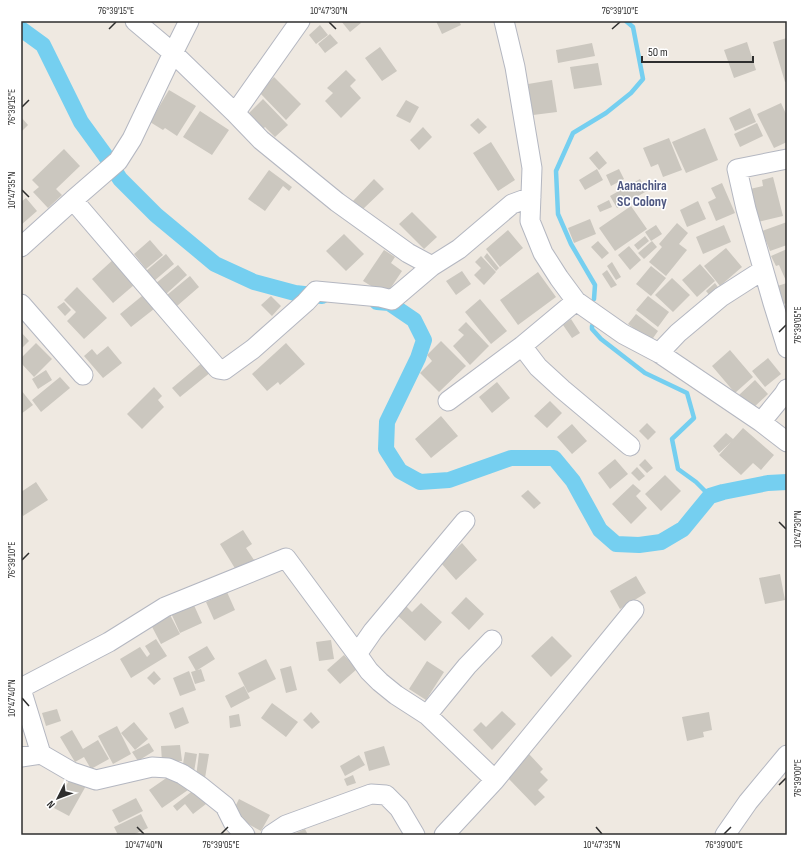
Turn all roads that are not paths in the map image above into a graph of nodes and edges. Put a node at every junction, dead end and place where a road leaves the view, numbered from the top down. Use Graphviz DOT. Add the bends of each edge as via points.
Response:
graph roads {
  1 [pos="135,21"];
  2 [pos="189,21"];
  3 [pos="300,21"];
  4 [pos="504,21"];
  5 [pos="173,53"];
  6 [pos="235,113"];
  7 [pos="787,159"];
  8 [pos="531,197"];
  9 [pos="72,200"];
  10 [pos="21,247"];
  11 [pos="432,266"];
  12 [pos="763,270"];
  13 [pos="576,300"];
  14 [pos="21,304"];
  15 [pos="522,346"];
  16 [pos="787,348"];
  17 [pos="659,353"];
  18 [pos="83,375"];
  19 [pos="787,389"];
  20 [pos="448,401"];
  21 [pos="761,422"];
  22 [pos="787,442"];
  23 [pos="630,446"];
  24 [pos="465,521"];
  25 [pos="634,610"];
  26 [pos="492,640"];
  27 [pos="357,654"];
  28 [pos="21,689"];
  29 [pos="427,715"];
  30 [pos="41,754"];
  31 [pos="787,755"];
  32 [pos="21,758"];
  33 [pos="495,780"];
  34 [pos="245,835"];
  35 [pos="271,835"];
  36 [pos="415,835"];
  37 [pos="444,835"];
  38 [pos="725,835"];
  1 -- 5 [label="street"];
  2 -- 5 [label="street"];
  3 -- 6 [label="street"];
  4 -- 8 [label="street" via="515,68 532,168"];
  5 -- 6 [label="street"];
  5 -- 9 [label="street" via="132,139 118,161"];
  6 -- 11 [label="street" via="262,140 337,202 408,253"];
  7 -- 12 [label="street" via="737,169"];
  8 -- 11 [label="street" via="512,204 459,249"];
  8 -- 13 [label="street" via="530,221 542,253"];
  9 -- 10 [label="street"];
  9 -- 11 [label="street" via="218,368 224,370 253,350 311,297 380,297 392,300"];
  12 -- 16 [label="street"];
  12 -- 17 [label="street" via="721,297 678,333"];
  13 -- 15 [label="street"];
  13 -- 17 [label="street" via="623,334"];
  14 -- 18 [label="street"];
  15 -- 20 [label="street"];
  15 -- 23 [label="street" via="538,367"];
  17 -- 21 [label="street"];
  19 -- 21 [label="street"];
  21 -- 22 [label="street"];
  24 -- 27 [label="street" via="373,631"];
  25 -- 33 [label="street"];
  26 -- 29 [label="street"];
  27 -- 28 [label="street" via="286,558 165,607 109,642"];
  27 -- 29 [label="street" via="380,682"];
  28 -- 30 [label="street"];
  29 -- 33 [label="street"];
  30 -- 32 [label="street"];
  30 -- 34 [label="street" via="72,772 96,780 152,767 168,768 200,786 225,806 233,822"];
  31 -- 38 [label="street" via="748,802"];
  33 -- 37 [label="street"];
  35 -- 36 [label="street" via="286,825 371,794 386,795 399,808"];
}
